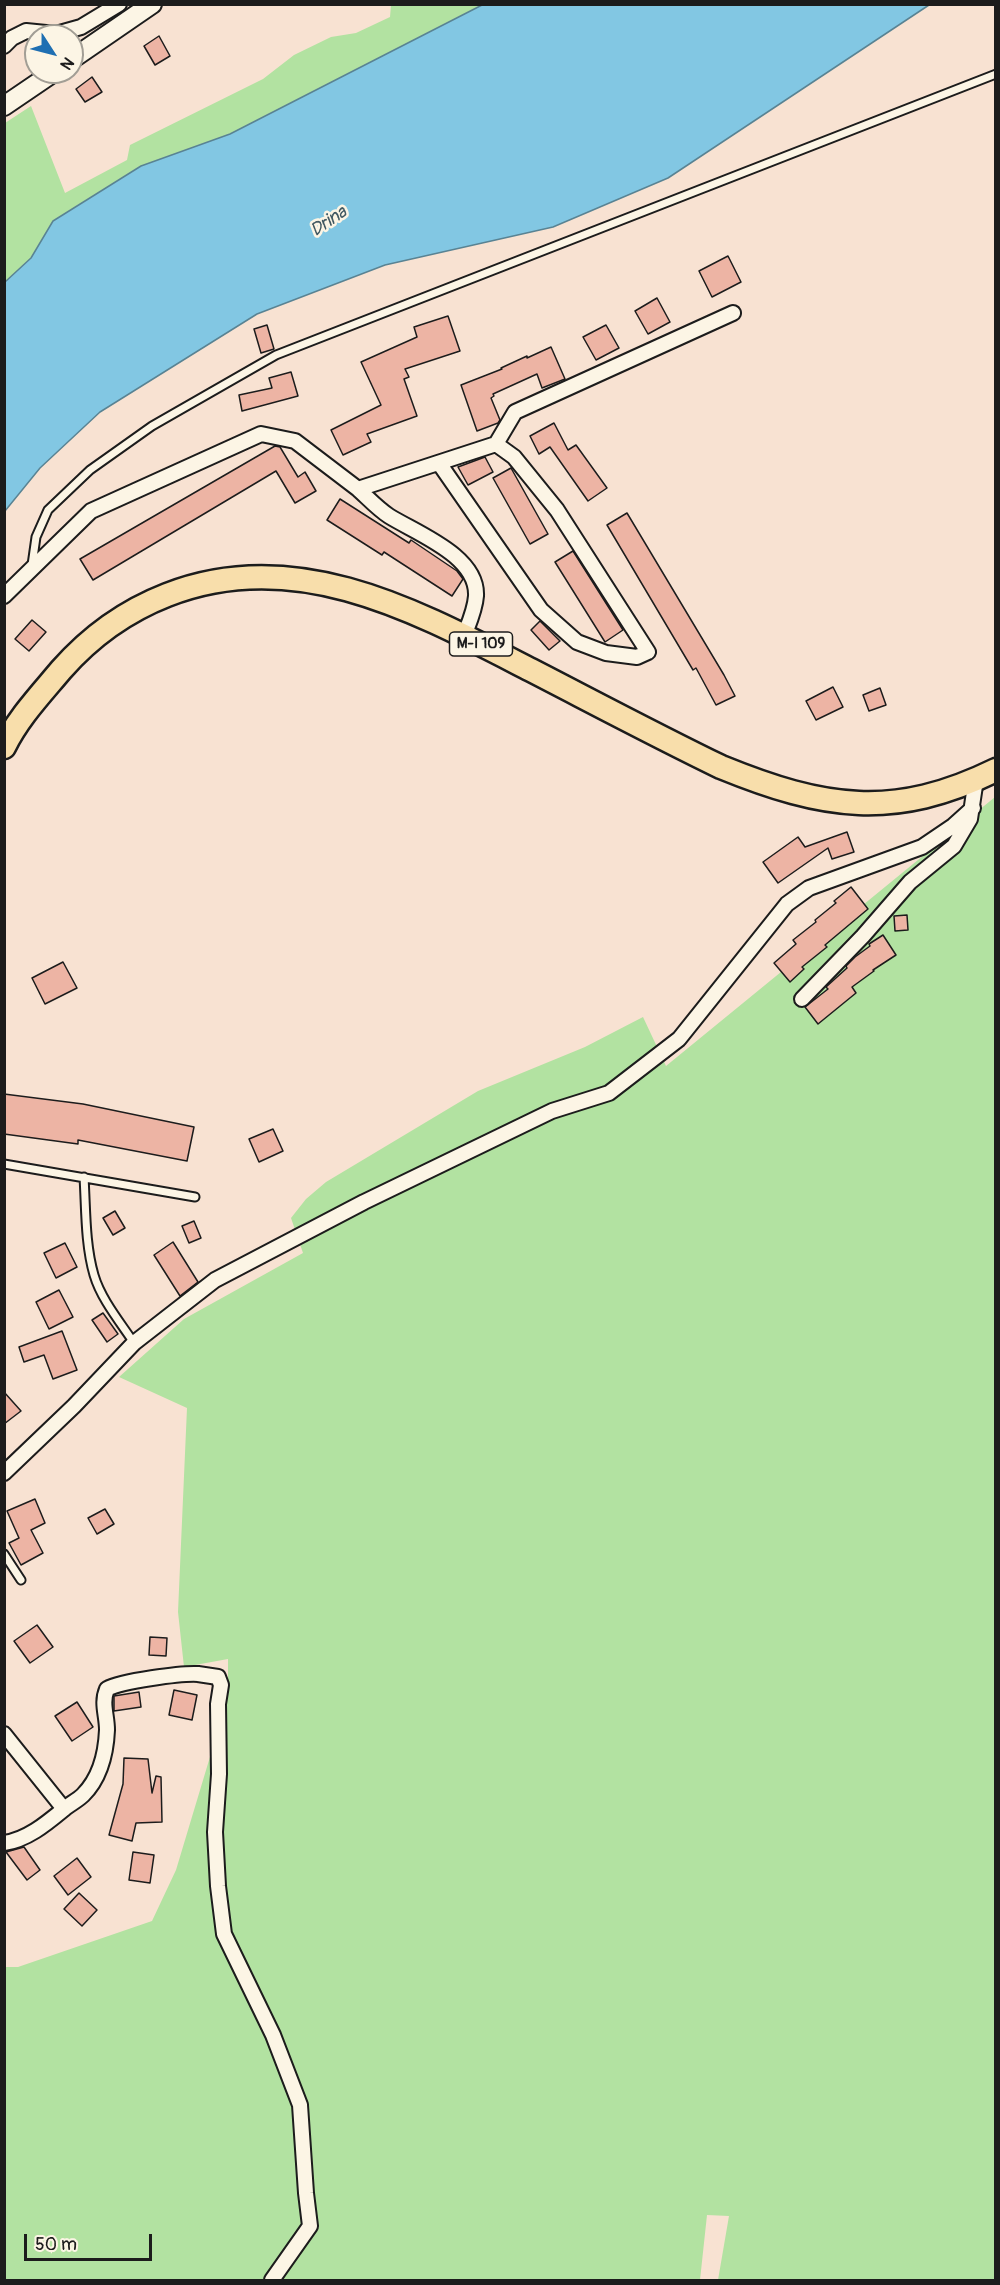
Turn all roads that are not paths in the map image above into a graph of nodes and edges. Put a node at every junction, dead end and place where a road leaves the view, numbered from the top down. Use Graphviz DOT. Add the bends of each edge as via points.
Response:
graph roads {
  1 [pos="119,4"];
  2 [pos="152,4"];
  3 [pos="4,46"];
  4 [pos="84,51"];
  5 [pos="996,74"];
  6 [pos="36,84"];
  7 [pos="4,106"];
  8 [pos="733,313"];
  9 [pos="496,444"];
  10 [pos="439,463"];
  11 [pos="358,489"];
  12 [pos="31,570"];
  13 [pos="4,596"];
  14 [pos="464,636"];
  15 [pos="4,747"];
  16 [pos="986,774"];
  17 [pos="973,808"];
  18 [pos="802,999"];
  19 [pos="4,1164"];
  20 [pos="84,1177"];
  21 [pos="195,1197"];
  22 [pos="134,1343"];
  23 [pos="4,1473"];
  24 [pos="4,1554"];
  25 [pos="21,1580"];
  26 [pos="4,1734"];
  27 [pos="64,1809"];
  28 [pos="4,1843"];
  29 [pos="272,2280"];
  1 -- 3 [label="street" via="81,27 56,34 26,31"];
  2 -- 4 [label="street"];
  5 -- 12 [label="lane" via="276,355 152,426 90,470 48,510 36,537"];
  6 -- 7 [label="street"];
  8 -- 9 [label="street" via="515,412"];
  9 -- 10 [label="street"];
  9 -- 10 [label="street" via="514,456 557,510 648,652 637,657 606,653 577,642 541,610"];
  10 -- 11 [label="street"];
  11 -- 12 [label="street" via="295,441 261,434 92,511"];
  11 -- 14 [label="street" via="386,514 452,553 469,570 476,594"];
  12 -- 13 [label="street"];
  14 -- 15 [label="main road, M-I 109" via="375,597 325,583 261,577 186,587 113,622 91,639 36,700"];
  14 -- 16 [label="main road, M-I 109" via="722,767 803,795 838,802 898,802 941,793"];
  16 -- 17 [label="street"];
  17 -- 18 [label="street" via="954,846 904,888"];
  17 -- 22 [label="street" via="922,847 795,896 679,1039 609,1093 552,1112 364,1202 214,1280"];
  19 -- 20 [label="lane"];
  20 -- 21 [label="lane"];
  20 -- 22 [label="lane" via="94,1276"];
  22 -- 23 [label="street"];
  24 -- 25 [label="lane"];
  26 -- 27 [label="street"];
  27 -- 28 [label="street" via="45,1826"];
  27 -- 29 [label="street" via="82,1795 102,1766 107,1689 116,1684 186,1675 218,1677 221,1685 215,1832 224,1934 273,2035 300,2105 310,2226"];
}
